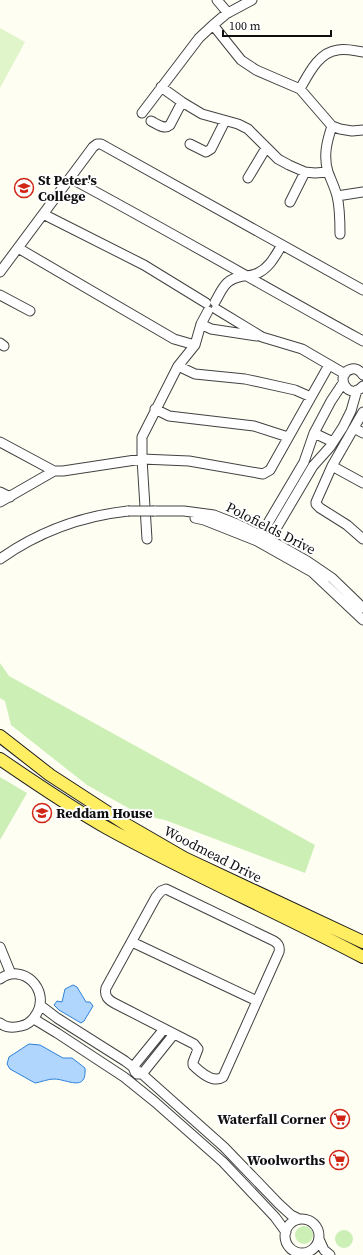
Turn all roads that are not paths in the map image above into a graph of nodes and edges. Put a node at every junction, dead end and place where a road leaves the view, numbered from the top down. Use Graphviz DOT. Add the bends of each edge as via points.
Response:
graph roads {
  1 [pos="217,0"];
  2 [pos="252,0"];
  3 [pos="228,13"];
  4 [pos="213,25"];
  5 [pos="363,52"];
  6 [pos="161,87"];
  7 [pos="300,89"];
  8 [pos="182,102"];
  9 [pos="142,113"];
  10 [pos="151,121"];
  11 [pos="226,121"];
  12 [pos="332,126"];
  13 [pos="363,130"];
  14 [pos="190,144"];
  15 [pos="266,148"];
  16 [pos="305,172"];
  17 [pos="328,172"];
  18 [pos="70,178"];
  19 [pos="248,178"];
  20 [pos="363,192"];
  21 [pos="337,196"];
  22 [pos="290,202"];
  23 [pos="43,214"];
  24 [pos="340,234"];
  25 [pos="282,245"];
  26 [pos="18,248"];
  27 [pos="0,272"];
  28 [pos="245,276"];
  29 [pos="363,290"];
  30 [pos="0,295"];
  31 [pos="211,306"];
  32 [pos="30,311"];
  33 [pos="201,324"];
  34 [pos="262,337"];
  35 [pos="363,341"];
  36 [pos="195,345"];
  37 [pos="329,365"];
  38 [pos="178,366"];
  39 [pos="362,370"];
  40 [pos="344,379"];
  41 [pos="362,387"];
  42 [pos="311,397"];
  43 [pos="156,409"];
  44 [pos="363,412"];
  45 [pos="354,428"];
  46 [pos="314,433"];
  47 [pos="363,433"];
  48 [pos="288,437"];
  49 [pos="0,442"];
  50 [pos="333,442"];
  51 [pos="142,459"];
  52 [pos="304,462"];
  53 [pos="313,466"];
  54 [pos="332,466"];
  55 [pos="54,471"];
  56 [pos="363,483"];
  57 [pos="0,492"];
  58 [pos="10,497"];
  59 [pos="0,502"];
  60 [pos="259,538"];
  61 [pos="148,539"];
  62 [pos="363,539"];
  63 [pos="268,543"];
  64 [pos="0,559"];
  65 [pos="363,608"];
  66 [pos="363,620"];
  67 [pos="0,736"];
  68 [pos="0,759"];
  69 [pos="132,942"];
  70 [pos="363,942"];
  71 [pos="0,947"];
  72 [pos="363,957"];
  73 [pos="11,974"];
  74 [pos="0,979"];
  75 [pos="257,1001"];
  76 [pos="40,1005"];
  77 [pos="34,1019"];
  78 [pos="0,1023"];
  79 [pos="164,1029"];
  80 [pos="174,1034"];
  81 [pos="137,1072"];
  82 [pos="124,1077"];
  83 [pos="136,1086"];
  84 [pos="299,1219"];
  85 [pos="286,1232"];
  86 [pos="319,1238"];
  87 [pos="306,1254"];
  88 [pos="330,1255"];
  1 -- 3 [label="street"];
  2 -- 3 [label="street"];
  3 -- 4 [label="street"];
  4 -- 6 [label="street" via="199,38"];
  4 -- 7 [label="street" via="248,65"];
  5 -- 7 [label="street" via="330,52 318,61"];
  6 -- 8 [label="street"];
  6 -- 9 [label="street"];
  7 -- 12 [label="street"];
  8 -- 10 [label="street" via="168,127"];
  8 -- 11 [label="street" via="202,114"];
  11 -- 14 [label="street" via="208,151"];
  11 -- 15 [label="street" via="248,129"];
  12 -- 13 [label="street" via="352,131"];
  12 -- 17 [label="street" via="326,146"];
  15 -- 16 [label="street" via="278,159"];
  15 -- 19 [label="street"];
  16 -- 17 [label="street"];
  16 -- 22 [label="street"];
  17 -- 21 [label="street"];
  18 -- 23 [label="street"];
  18 -- 25 [label="street" via="93,147 101,144"];
  18 -- 28 [label="street"];
  20 -- 21 [label="street"];
  21 -- 24 [label="street"];
  23 -- 26 [label="street"];
  23 -- 31 [label="street" via="144,265"];
  25 -- 28 [label="street" via="266,268 257,274"];
  25 -- 29 [label="street"];
  26 -- 27 [label="street"];
  26 -- 36 [label="street" via="174,339"];
  28 -- 31 [label="street" via="223,286"];
  28 -- 35 [label="street"];
  30 -- 32 [label="street"];
  31 -- 33 [label="street"];
  31 -- 34 [label="street"];
  33 -- 34 [label="street" via="211,329"];
  33 -- 36 [label="street"];
  34 -- 37 [label="street" via="302,349"];
  36 -- 38 [label="street"];
  37 -- 40 [label="street"];
  37 -- 42 [label="street"];
  38 -- 42 [label="street" via="195,374 245,379 295,390"];
  38 -- 43 [label="street"];
  39 -- 40 [label="street" via="352,369"];
  40 -- 41 [label="street" via="347,389 354,391"];
  40 -- 46 [label="street"];
  41 -- 50 [label="street"];
  42 -- 48 [label="street"];
  43 -- 48 [label="street" via="169,416 254,426"];
  43 -- 51 [label="street" via="142,437"];
  44 -- 45 [label="street"];
  45 -- 47 [label="street"];
  45 -- 54 [label="street"];
  46 -- 50 [label="street"];
  46 -- 52 [label="street"];
  48 -- 51 [label="street" via="270,470 263,474 189,461"];
  49 -- 55 [label="street"];
  50 -- 53 [label="street"];
  51 -- 55 [label="street"];
  51 -- 61 [label="street"];
  52 -- 53 [label="street"];
  52 -- 60 [label="street"];
  53 -- 63 [label="street"];
  54 -- 56 [label="street"];
  54 -- 62 [label="street" via="316,504"];
  55 -- 58 [label="street"];
  57 -- 58 [label="street"];
  58 -- 59 [label="street"];
  60 -- 63 [label="street, Polofields Drive"];
  60 -- 64 [label="street, Polofields Drive, bridge" via="237,524 214,515 184,511 128,511 108,513 69,523 33,538"];
  63 -- 65 [label="street, Polofields Drive" via="307,561 332,578"];
  63 -- 66 [label="street, Polofields Drive" via="312,572"];
  67 -- 70 [label="main road, Woodmead Drive" via="69,788 184,858"];
  68 -- 72 [label="main road, Woodmead Drive" via="106,828"];
  69 -- 75 [label="street"];
  69 -- 75 [label="street" via="156,897 162,890 168,889 277,943 279,952"];
  69 -- 79 [label="street" via="106,988 106,997"];
  71 -- 73 [label="street"];
  73 -- 74 [label="street"];
  73 -- 76 [label="street" via="19,974 34,982 41,996"];
  75 -- 80 [label="street" via="221,1078 213,1079 194,1066 197,1047"];
  76 -- 77 [label="street"];
  76 -- 81 [label="street" via="125,1061"];
  77 -- 78 [label="street" via="25,1026 14,1028"];
  77 -- 82 [label="street"];
  79 -- 80 [label="street"];
  79 -- 81 [label="street"];
  80 -- 81 [label="street"];
  81 -- 82 [label="street"];
  81 -- 83 [label="street"];
  81 -- 84 [label="street" via="224,1147 279,1204"];
  82 -- 83 [label="street"];
  83 -- 85 [label="street" via="223,1162"];
  84 -- 85 [label="street" via="290,1224"];
  84 -- 86 [label="street" via="307,1219 314,1224 319,1232"];
  85 -- 87 [label="street" via="286,1242 291,1249"];
  86 -- 87 [label="street" via="314,1248"];
  86 -- 88 [label="street" via="324,1250"];
}
